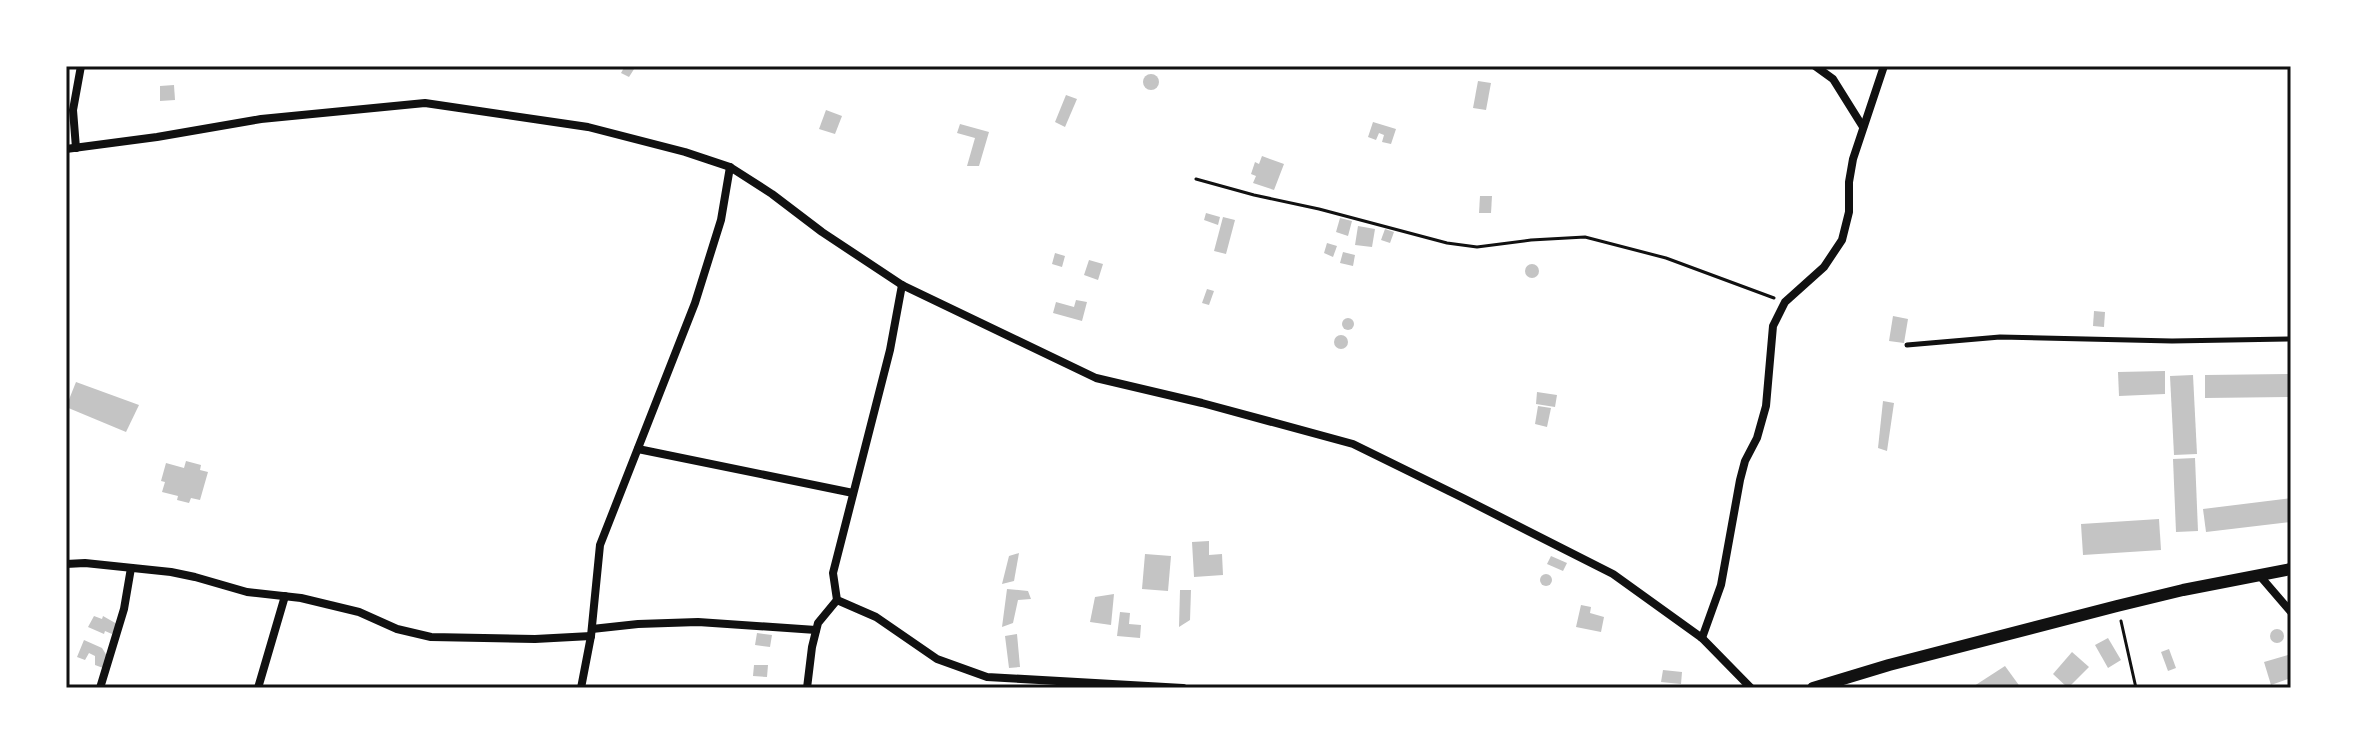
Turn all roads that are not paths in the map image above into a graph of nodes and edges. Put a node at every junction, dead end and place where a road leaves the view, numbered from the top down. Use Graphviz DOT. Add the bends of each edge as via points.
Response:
graph roads {
  1 [pos="81,66"];
  2 [pos="1815,66"];
  3 [pos="1884,66"];
  4 [pos="1863,127"];
  5 [pos="71,148"];
  6 [pos="730,167"];
  7 [pos="902,285"];
  8 [pos="2291,339"];
  9 [pos="1907,345"];
  10 [pos="638,449"];
  11 [pos="853,493"];
  12 [pos="66,564"];
  13 [pos="131,568"];
  14 [pos="2291,569"];
  15 [pos="2260,576"];
  16 [pos="285,596"];
  17 [pos="837,600"];
  18 [pos="2291,612"];
  19 [pos="816,630"];
  20 [pos="591,632"];
  21 [pos="1702,638"];
  22 [pos="1833,685"];
  23 [pos="100,688"];
  24 [pos="258,688"];
  25 [pos="581,688"];
  26 [pos="807,688"];
  27 [pos="1183,688"];
  28 [pos="1751,688"];
  29 [pos="1813,688"];
  1 -- 5 [label="street"];
  2 -- 4 [label="street" via="1833,79"];
  3 -- 4 [label="street"];
  4 -- 21 [label="street" via="1842,240 1824,267 1785,302 1773,326 1766,406 1745,461 1721,585"];
  5 -- 6 [label="street" via="261,119 425,103 588,127"];
  6 -- 7 [label="street"];
  6 -- 10 [label="street" via="721,220 695,303"];
  7 -- 11 [label="street"];
  7 -- 21 [label="street" via="1096,378 1353,444 1613,574"];
  8 -- 9 [label="lane" via="2000,337"];
  10 -- 11 [label="street"];
  10 -- 20 [label="street" via="600,545"];
  11 -- 17 [label="street" via="833,573"];
  12 -- 13 [label="street"];
  13 -- 16 [label="street"];
  13 -- 23 [label="street"];
  14 -- 15 [label="street"];
  15 -- 18 [label="street"];
  15 -- 22 [label="street" via="2117,606 1889,665"];
  16 -- 20 [label="street" via="359,612 431,637 535,639"];
  16 -- 24 [label="street"];
  17 -- 19 [label="street"];
  17 -- 27 [label="street" via="876,617 937,659 987,677"];
  19 -- 20 [label="street" via="698,622"];
  19 -- 26 [label="street"];
  20 -- 25 [label="street"];
  21 -- 28 [label="street"];
  22 -- 29 [label="street"];
}
